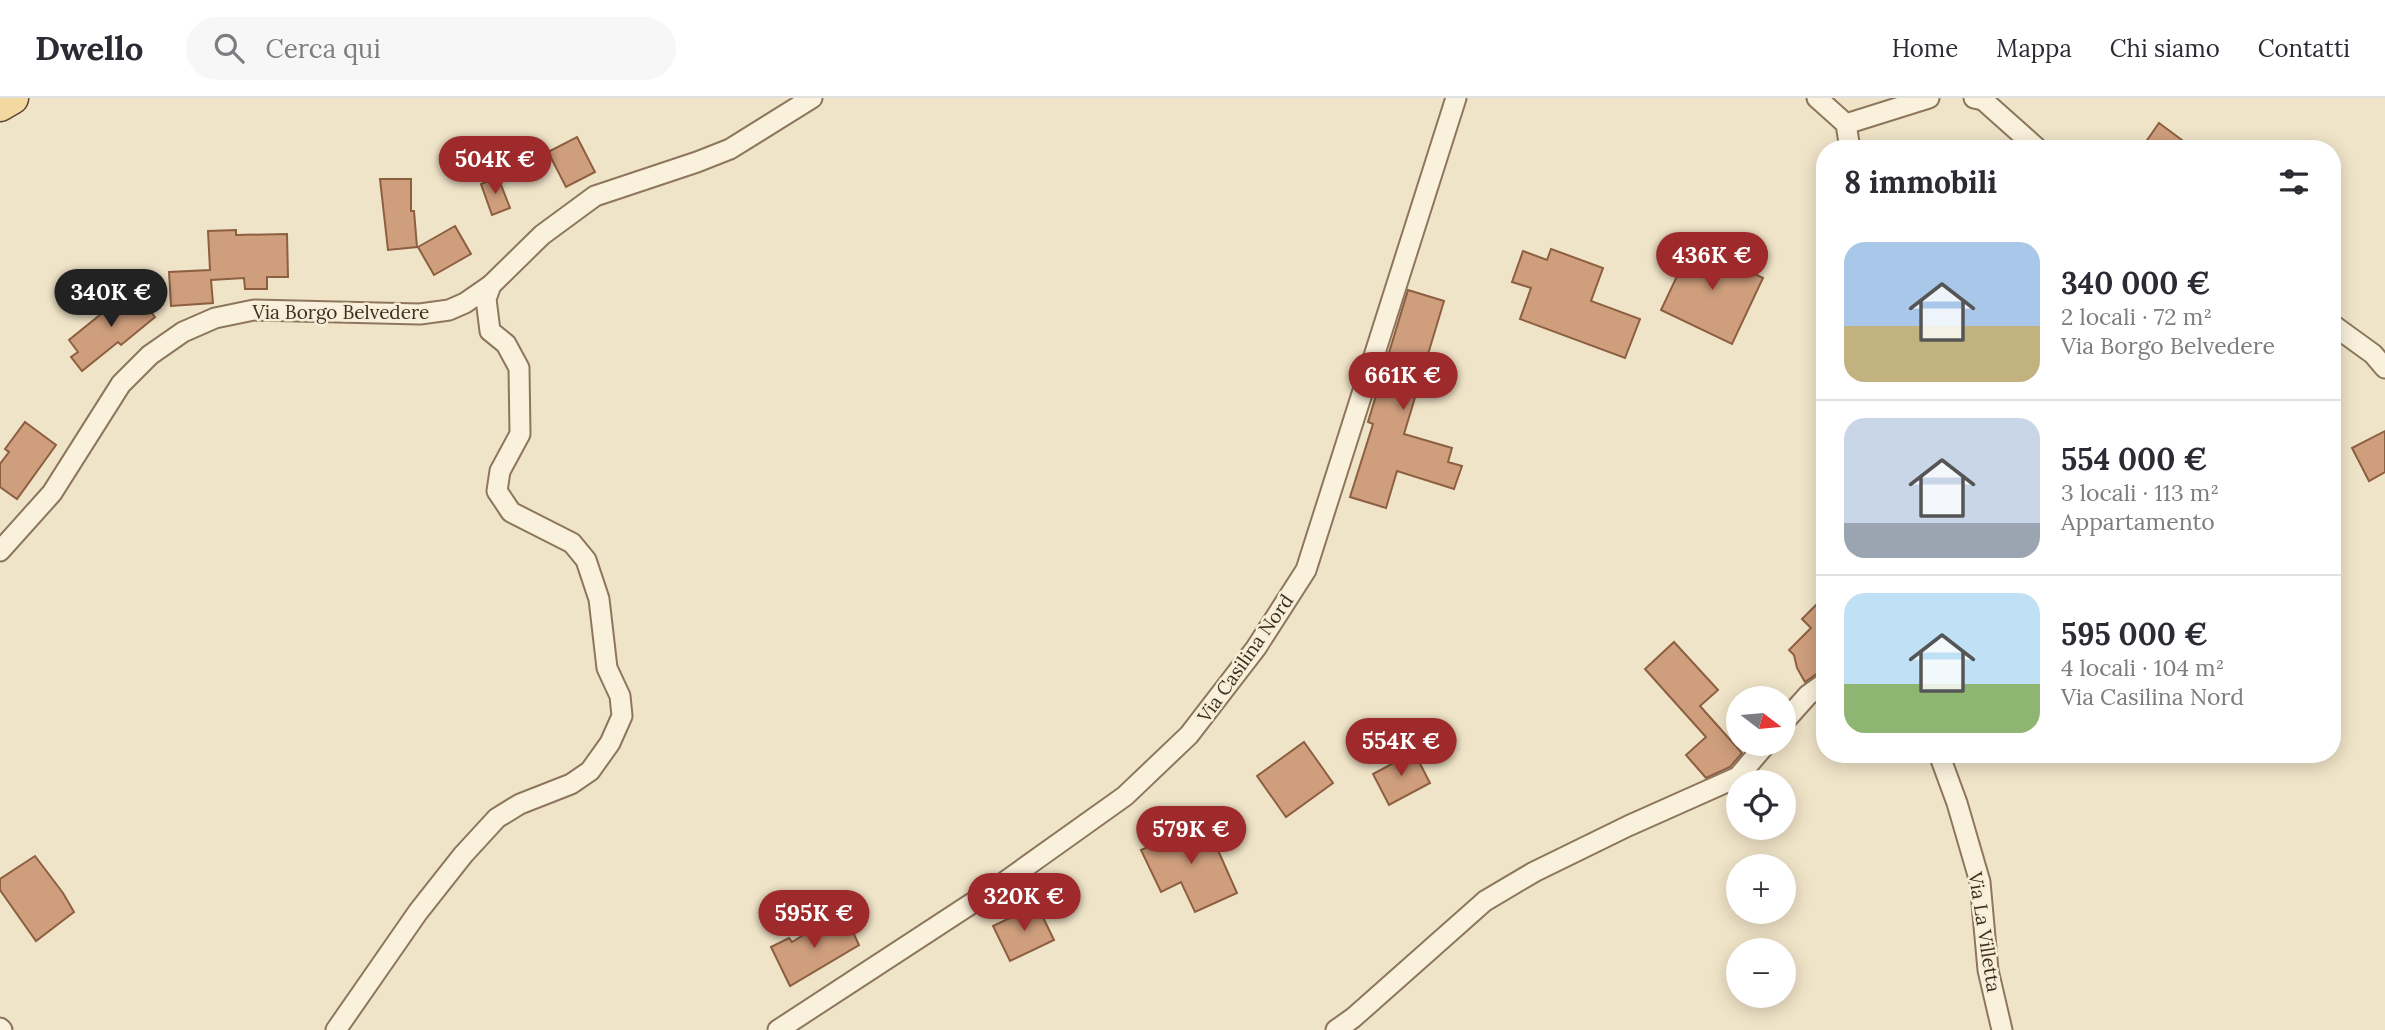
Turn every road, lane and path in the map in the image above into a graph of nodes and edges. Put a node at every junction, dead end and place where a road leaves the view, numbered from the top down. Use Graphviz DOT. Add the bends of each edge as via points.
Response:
graph roads {
  1 [pos="12,98"];
  2 [pos="812,98"];
  3 [pos="1456,98"];
  4 [pos="1817,98"];
  5 [pos="1929,98"];
  6 [pos="1974,98"];
  7 [pos="0,105"];
  8 [pos="1846,124"];
  9 [pos="1849,140"];
  10 [pos="2028,140"];
  11 [pos="491,285"];
  12 [pos="2341,331"];
  13 [pos="2385,368"];
  14 [pos="0,551"];
  15 [pos="1816,689"];
  16 [pos="1796,708"];
  17 [pos="1756,756"];
  18 [pos="1942,763"];
  19 [pos="336,1030"];
  20 [pos="778,1030"];
  21 [pos="1336,1030"];
  22 [pos="2002,1030"];
  1 -- 7 [label="main road"];
  2 -- 11 [label="street, Via Borgo Belvedere" via="730,149 594,196 542,234"];
  3 -- 20 [label="street, Via Casilina Nord" via="1306,570 1256,648 1189,735 1125,796 1003,883"];
  4 -- 8 [label="street"];
  5 -- 8 [label="street"];
  6 -- 10 [label="street" via="1983,100"];
  8 -- 9 [label="street"];
  11 -- 14 [label="street, Via Borgo Belvedere" via="465,303 439,312 254,310 215,318 183,332 150,355 121,384 59,483"];
  11 -- 19 [label="street" via="486,299 490,331 506,344 519,368 520,435 500,471 497,491 511,512 572,543 586,560 599,599 607,668 620,696 622,716 590,771 497,818 463,855"];
  12 -- 13 [label="street"];
  15 -- 16 [label="street"];
  17 -- 21 [label="street" via="1738,777 1534,872 1485,901"];
  18 -- 22 [label="street, Via La Villetta" via="1980,882 1988,970"];
}
